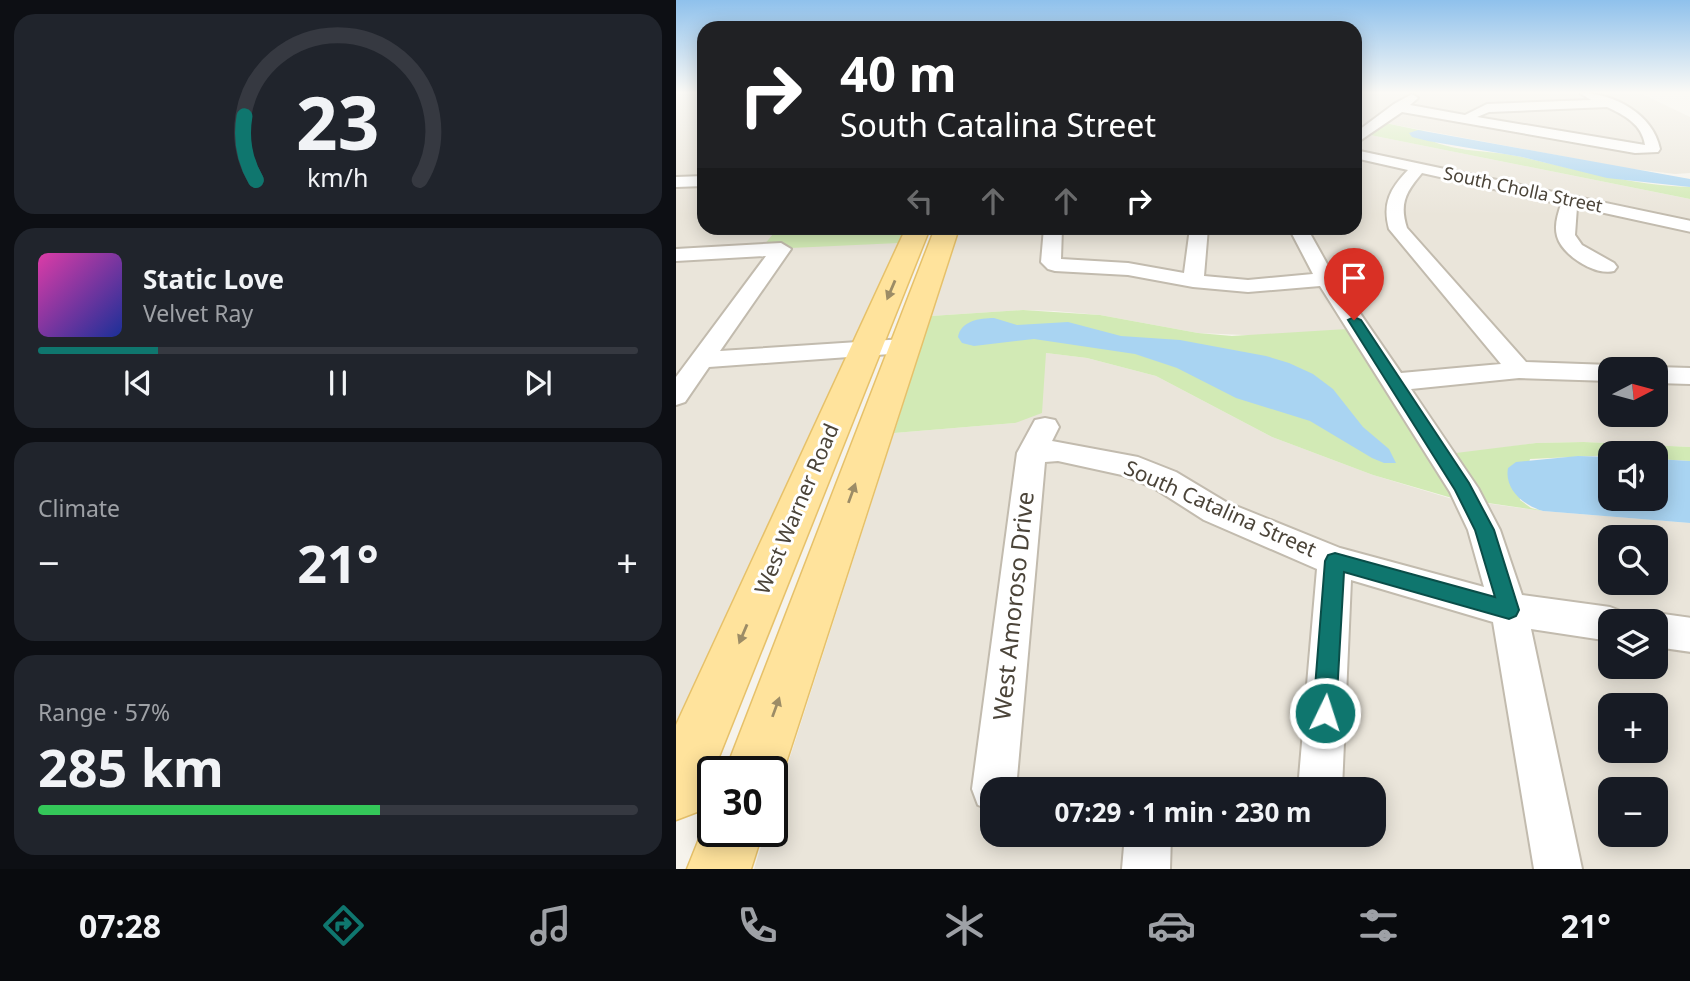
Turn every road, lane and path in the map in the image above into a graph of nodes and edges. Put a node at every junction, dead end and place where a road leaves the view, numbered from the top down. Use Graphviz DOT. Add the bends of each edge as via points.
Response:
graph roads {
  1 [pos="1551,134"];
  2 [pos="1650,134"];
  3 [pos="1362,156"];
  4 [pos="1418,168"];
  5 [pos="697,181"];
  6 [pos="676,182"];
  7 [pos="1571,200"];
  8 [pos="1690,227"];
  9 [pos="916,235"];
  10 [pos="943,235"];
  11 [pos="1053,235"];
  12 [pos="1199,235"];
  13 [pos="1302,235"];
  14 [pos="676,254"];
  15 [pos="1607,267"];
  16 [pos="1327,279"];
  17 [pos="1193,281"];
  18 [pos="885,348"];
  19 [pos="702,360"];
  20 [pos="1519,370"];
  21 [pos="1598,373"];
  22 [pos="1668,375"];
  23 [pos="1690,376"];
  24 [pos="1396,383"];
  25 [pos="676,396"];
  26 [pos="1038,440"];
  27 [pos="1335,561"];
  28 [pos="1509,610"];
  29 [pos="1598,622"];
  30 [pos="1668,632"];
  31 [pos="1690,635"];
  32 [pos="759,756"];
  33 [pos="996,777"];
  34 [pos="1321,777"];
  35 [pos="676,791"];
  36 [pos="727,847"];
  37 [pos="1147,847"];
  38 [pos="719,869"];
  39 [pos="1146,869"];
  40 [pos="1558,869"];
  1 -- 2 [label="street" via="1653,149"];
  3 -- 4 [label="street, South Cholla Street"];
  4 -- 7 [label="street, South Cholla Street"];
  4 -- 20 [label="street" via="1394,196 1392,211 1398,229"];
  5 -- 6 [label="street"];
  7 -- 8 [label="street, South Cholla Street"];
  7 -- 15 [label="street" via="1562,224 1567,240 1580,254"];
  9 -- 18 [label="main road, West Warner Road, one-way"];
  10 -- 18 [label="main road, West Warner Road"];
  11 -- 17 [label="street" via="1051,262 1055,265 1128,269"];
  12 -- 17 [label="street"];
  13 -- 16 [label="street"];
  14 -- 19 [label="street" via="781,249"];
  16 -- 17 [label="street" via="1248,286"];
  16 -- 24 [label="street"];
  18 -- 19 [label="street"];
  32 -- 18 [label="main road, West Warner Road, one-way"];
  18 -- 35 [label="main road, West Warner Road, one-way"];
  19 -- 25 [label="street"];
  20 -- 21 [label="street"];
  20 -- 24 [label="street"];
  22 -- 23 [label="street"];
  24 -- 28 [label="street" via="1463,488 1484,530"];
  26 -- 27 [label="street, South Catalina Street" via="1058,451 1128,465 1165,480 1215,511"];
  26 -- 33 [label="street, West Amoroso Drive"];
  27 -- 28 [label="street, South Catalina Street"];
  27 -- 34 [label="street"];
  28 -- 29 [label="street, South Catalina Street"];
  28 -- 40 [label="street"];
  30 -- 31 [label="street"];
  36 -- 38 [label="main road"];
  37 -- 39 [label="street"];
}
